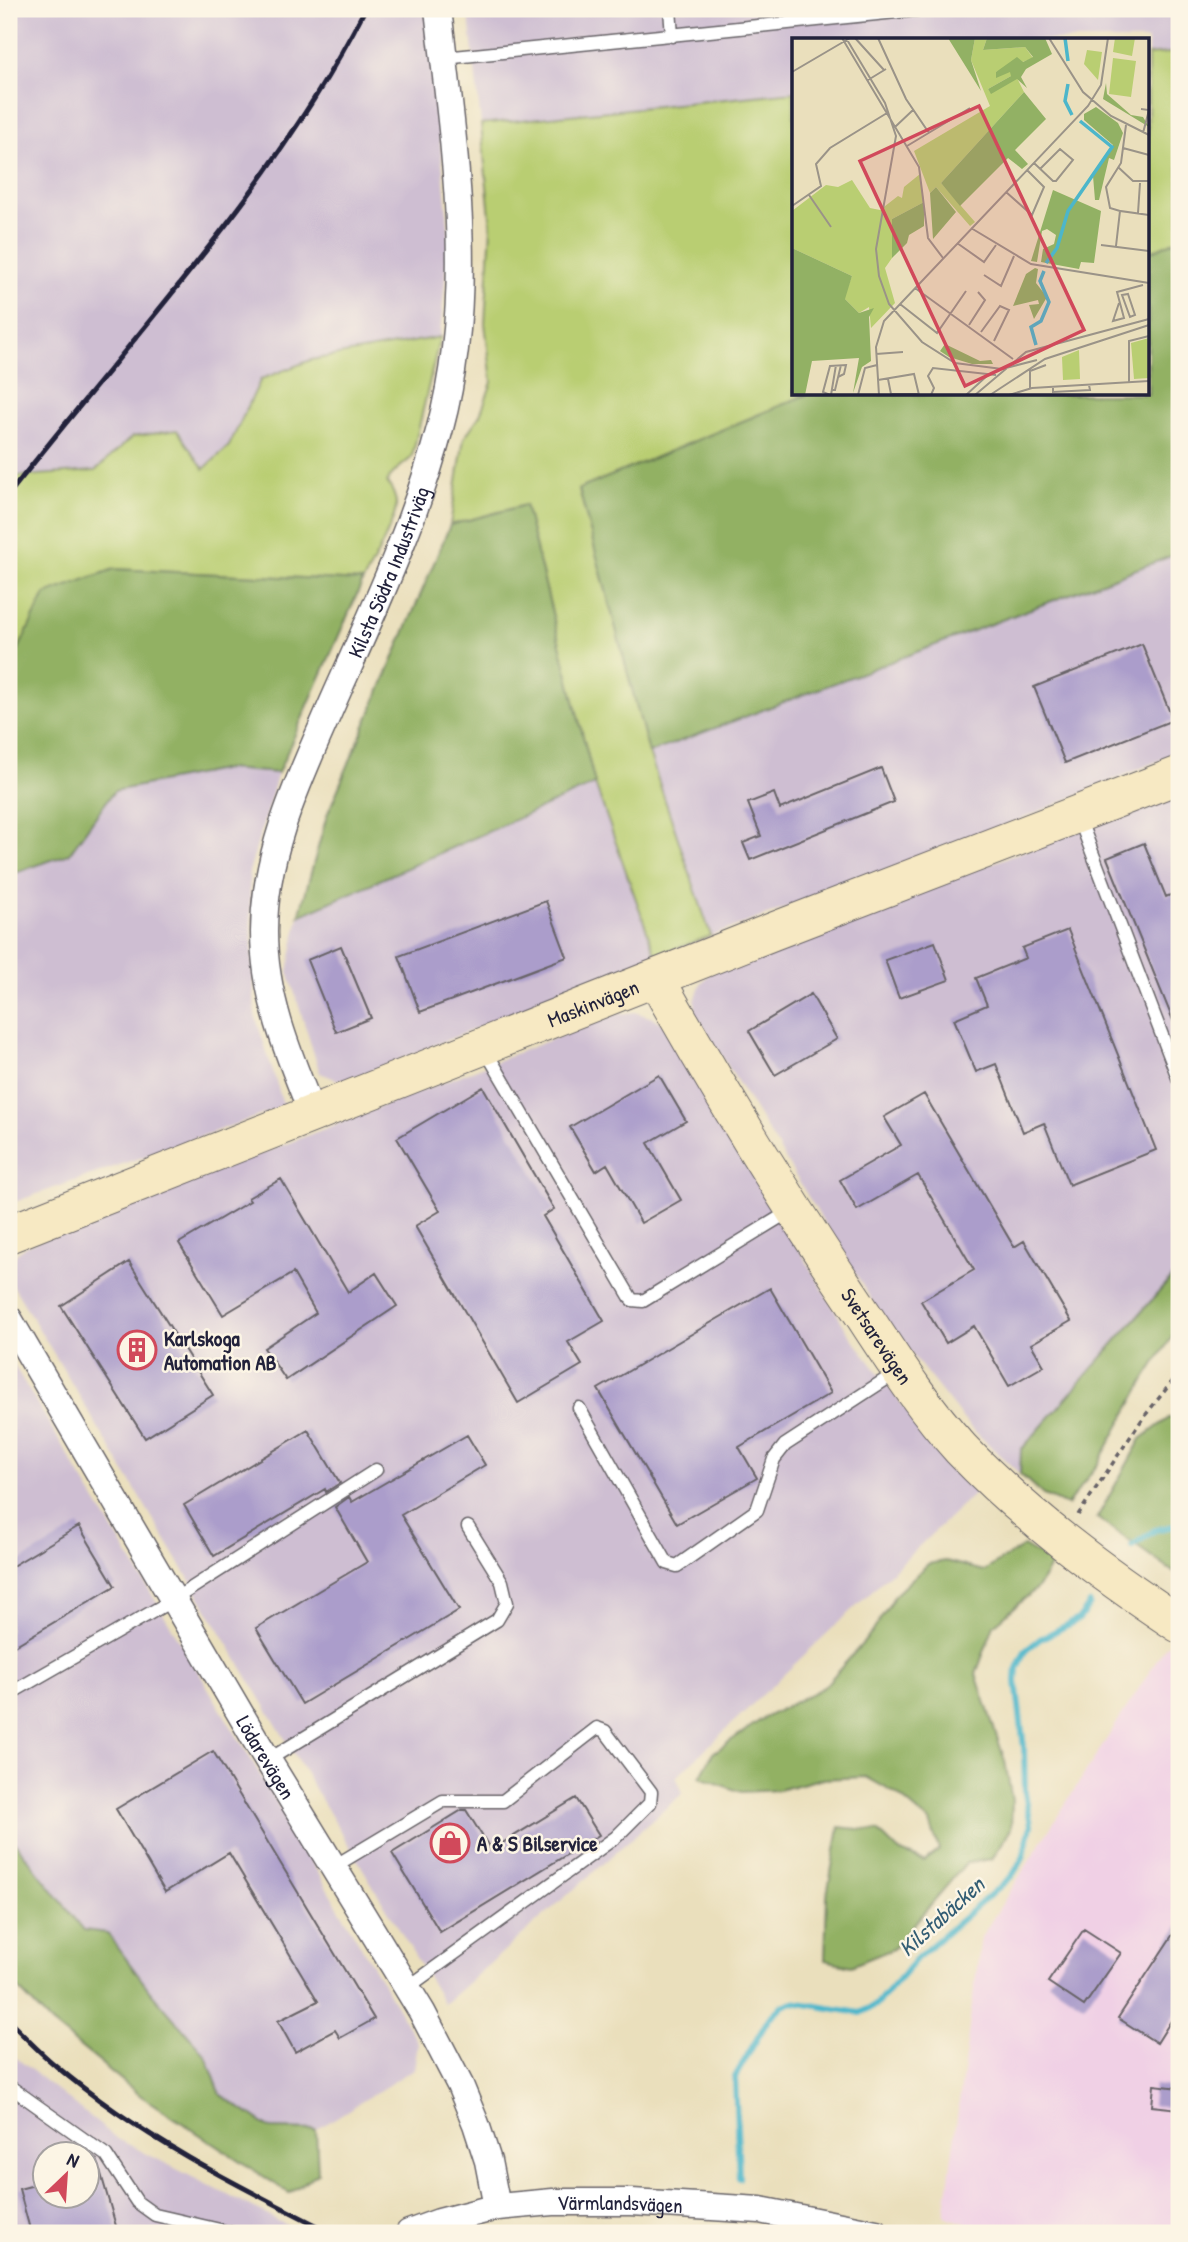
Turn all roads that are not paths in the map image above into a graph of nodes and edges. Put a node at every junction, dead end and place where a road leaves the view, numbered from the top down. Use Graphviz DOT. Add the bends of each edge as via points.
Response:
graph roads {
  1 [pos="439,9"];
  2 [pos="670,9"];
  3 [pos="926,9"];
  4 [pos="672,36"];
  5 [pos="444,58"];
  6 [pos="1179,775"];
  7 [pos="1078,814"];
  8 [pos="656,979"];
  9 [pos="484,1048"];
  10 [pos="1179,1080"];
  11 [pos="313,1115"];
  12 [pos="793,1209"];
  13 [pos="9,1234"];
  14 [pos="9,1319"];
  15 [pos="900,1370"];
  16 [pos="579,1408"];
  17 [pos="376,1469"];
  18 [pos="468,1527"];
  19 [pos="173,1600"];
  20 [pos="1179,1624"];
  21 [pos="9,1694"];
  22 [pos="268,1760"];
  23 [pos="333,1867"];
  24 [pos="407,1988"];
  25 [pos="9,2086"];
  26 [pos="497,2207"];
  27 [pos="826,2228"];
  28 [pos="233,2233"];
  29 [pos="408,2233"];
  30 [pos="876,2233"];
  1 -- 5 [label="street, Kilsta Södra Industriväg"];
  2 -- 4 [label="lane"];
  3 -- 4 [label="lane"];
  4 -- 5 [label="lane"];
  5 -- 11 [label="street, Kilsta Södra Industriväg" via="460,213 457,328 441,426 415,512 296,788 275,844 266,889 264,932 271,991 285,1048"];
  6 -- 7 [label="street, Maskinvägen"];
  7 -- 8 [label="street, Maskinvägen"];
  7 -- 10 [label="lane"];
  8 -- 9 [label="street, Maskinvägen"];
  8 -- 12 [label="street, Svetsarevägen"];
  9 -- 11 [label="street, Maskinvägen"];
  9 -- 12 [label="lane" via="632,1300 643,1301"];
  11 -- 13 [label="street, Maskinvägen"];
  12 -- 15 [label="street, Svetsarevägen"];
  14 -- 19 [label="street, Lödarevägen"];
  15 -- 16 [label="lane" via="785,1445 774,1459 757,1510 677,1566 667,1563"];
  15 -- 20 [label="street, Svetsarevägen" via="962,1449 1013,1499 1061,1540"];
  17 -- 19 [label="lane"];
  18 -- 22 [label="lane" via="502,1582 507,1603 497,1620"];
  19 -- 21 [label="lane"];
  19 -- 22 [label="street, Lödarevägen"];
  22 -- 23 [label="street, Lödarevägen"];
  23 -- 24 [label="street, Lödarevägen"];
  23 -- 24 [label="lane" via="443,1801 503,1801 597,1728 605,1731 651,1792 650,1804 616,1837"];
  24 -- 26 [label="street, Lödarevägen" via="466,2098 488,2161"];
  25 -- 28 [label="lane" via="106,2155 137,2202 155,2215"];
  26 -- 27 [label="street, Värmlandsvägen" via="553,2202 684,2204 760,2210"];
  26 -- 29 [label="street, Värmlandsvägen"];
  27 -- 30 [label="street, Värmlandsvägen"];
}
